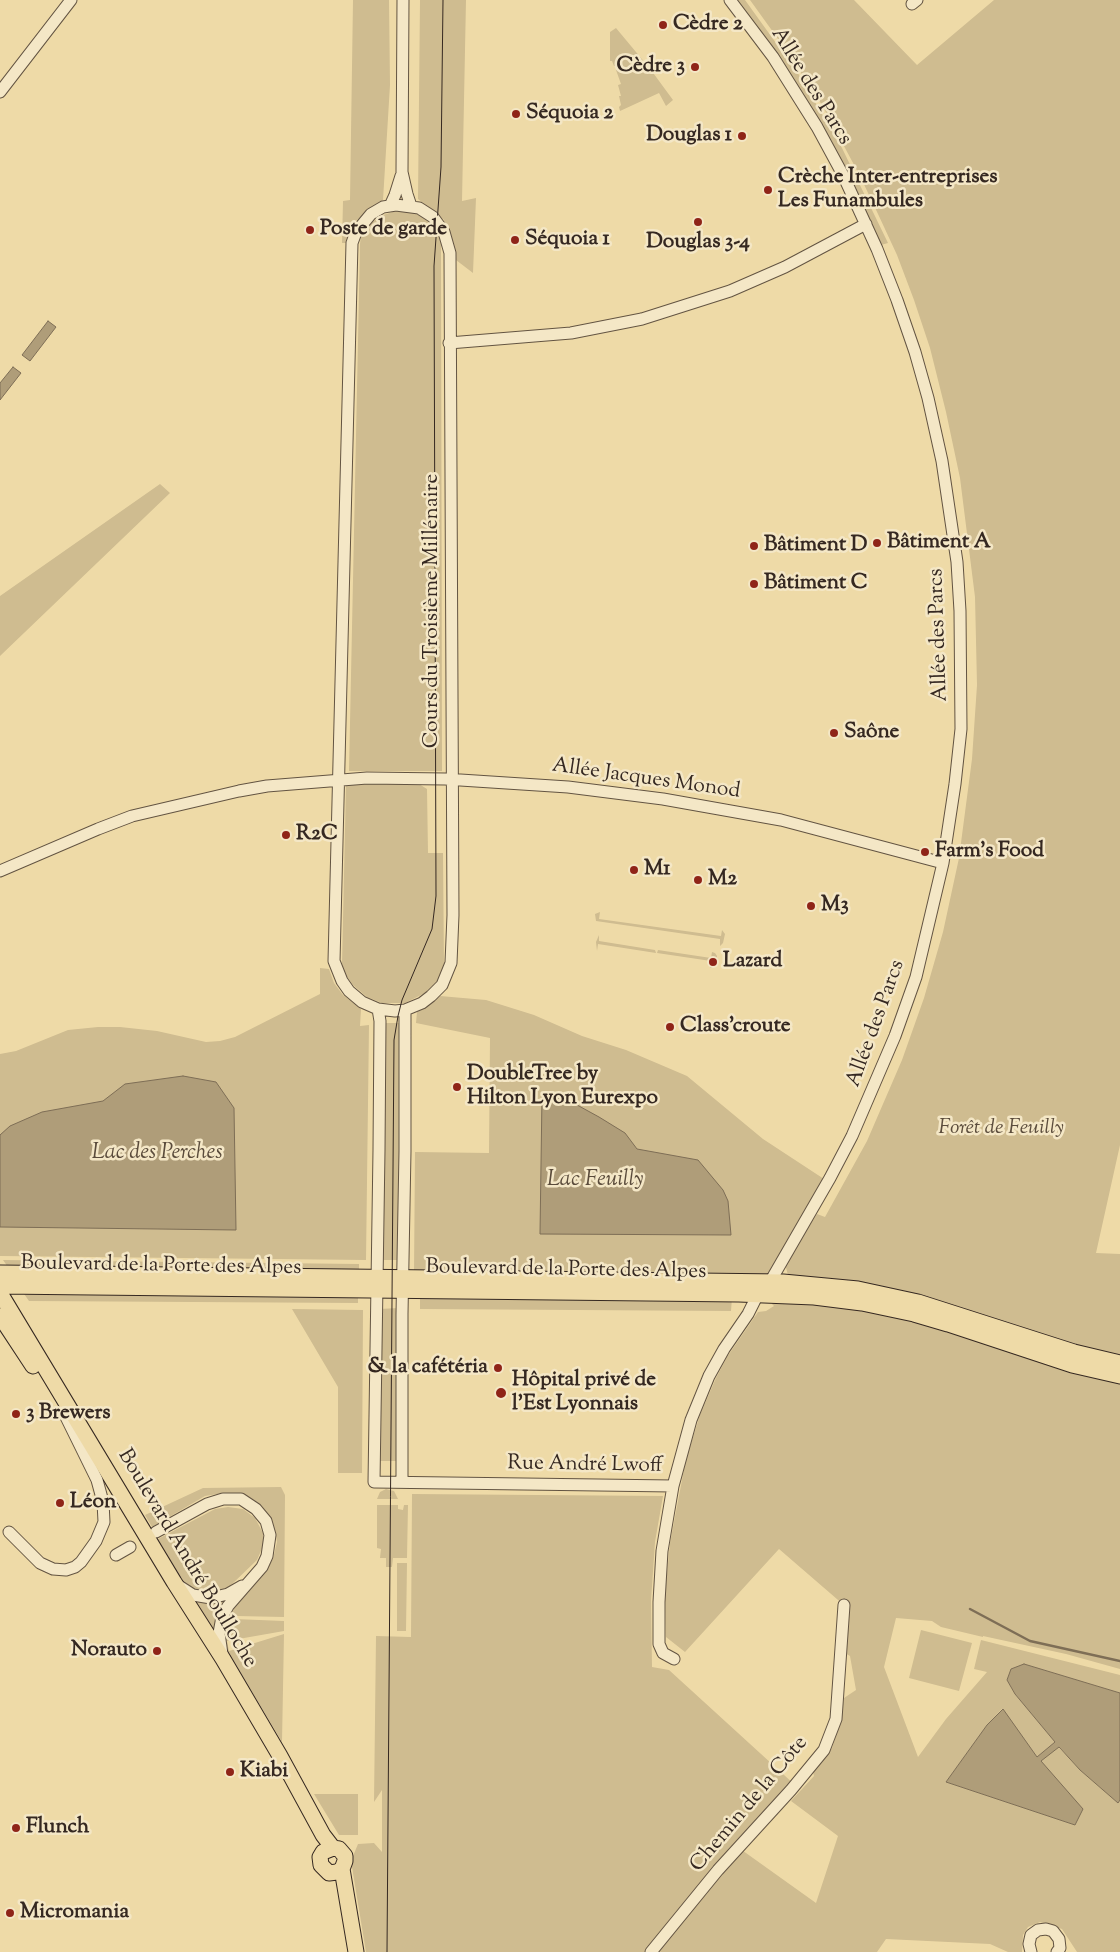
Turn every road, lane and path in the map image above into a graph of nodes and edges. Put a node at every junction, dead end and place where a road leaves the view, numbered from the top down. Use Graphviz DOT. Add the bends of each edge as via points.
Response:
graph roads {
  1 [pos="71,0"];
  2 [pos="403,0"];
  3 [pos="730,0"];
  4 [pos="0,92"];
  5 [pos="402,172"];
  6 [pos="390,206"];
  7 [pos="411,206"];
  8 [pos="866,224"];
  9 [pos="449,343"];
  10 [pos="338,779"];
  11 [pos="452,780"];
  12 [pos="943,863"];
  13 [pos="0,871"];
  14 [pos="378,1009"];
  15 [pos="405,1010"];
  16 [pos="0,1273"];
  17 [pos="770,1282"];
  18 [pos="404,1283"];
  19 [pos="376,1284"];
  20 [pos="0,1286"];
  21 [pos="0,1293"];
  22 [pos="758,1294"];
  23 [pos="0,1316"];
  24 [pos="1120,1363"];
  25 [pos="1120,1376"];
  26 [pos="66,1417"];
  27 [pos="402,1482"];
  28 [pos="673,1486"];
  29 [pos="9,1532"];
  30 [pos="156,1532"];
  31 [pos="130,1547"];
  32 [pos="116,1555"];
  33 [pos="251,1579"];
  34 [pos="174,1582"];
  35 [pos="844,1605"];
  36 [pos="674,1658"];
  37 [pos="223,1659"];
  38 [pos="328,1850"];
  39 [pos="337,1871"];
  40 [pos="349,1952"];
  41 [pos="356,1952"];
  42 [pos="651,1952"];
  43 [pos="1031,1952"];
  44 [pos="1057,1952"];
  1 -- 4 [label="street"];
  2 -- 5 [label="street"];
  3 -- 8 [label="street, Allée des Parcs" via="773,57 817,127"];
  5 -- 6 [label="street"];
  5 -- 7 [label="street"];
  6 -- 7 [label="street, Cours du Troisième Millénaire"];
  6 -- 10 [label="street, Cours du Troisième Millénaire" via="376,210 364,220 352,243"];
  7 -- 9 [label="street, Cours du Troisième Millénaire" via="433,217 448,241"];
  8 -- 9 [label="street" via="746,284 642,319 571,333"];
  8 -- 12 [label="street, Allée des Parcs" via="898,300 928,398 957,562 961,729"];
  9 -- 11 [label="street, Cours du Troisième Millénaire"];
  10 -- 11 [label="street, Allée Jacques Monod"];
  10 -- 13 [label="street, Allée Jacques Monod" via="239,791 132,816"];
  10 -- 14 [label="street, Cours du Troisième Millénaire" via="334,961 349,991"];
  11 -- 12 [label="street, Allée Jacques Monod" via="568,787 738,811"];
  11 -- 15 [label="street, Cours du Troisième Millénaire" via="451,963 442,985 431,996"];
  12 -- 17 [label="street, Allée des Parcs" via="916,977 872,1092 830,1178"];
  14 -- 15 [label="street, Cours du Troisième Millénaire"];
  14 -- 19 [label="street"];
  15 -- 18 [label="street"];
  16 -- 19 [label="main road, Boulevard de la Porte des Alpes"];
  17 -- 18 [label="main road, Boulevard de la Porte des Alpes"];
  17 -- 22 [label="street, Allée des Parcs"];
  17 -- 24 [label="main road, Boulevard de la Porte des Alpes" via="858,1289 918,1302 1074,1352"];
  18 -- 19 [label="main road, Boulevard de la Porte des Alpes"];
  18 -- 22 [label="main road, Boulevard de la Porte des Alpes"];
  18 -- 27 [label="street"];
  19 -- 20 [label="main road, Boulevard de la Porte des Alpes"];
  19 -- 27 [label="street, Rue André Lwoff" via="374,1482"];
  21 -- 34 [label="main road, Boulevard André Boulloche"];
  22 -- 25 [label="main road, Boulevard de la Porte des Alpes" via="814,1297 893,1309 1072,1365"];
  22 -- 28 [label="street" via="709,1376 691,1420"];
  23 -- 26 [label="main road, Boulevard André Boulloche"];
  26 -- 29 [label="street" via="97,1480 103,1502 104,1522 96,1541 75,1567 53,1569 40,1563"];
  26 -- 38 [label="main road, Boulevard André Boulloche"];
  27 -- 28 [label="street, Rue André Lwoff"];
  28 -- 36 [label="street, Rue André Lwoff" via="662,1551 659,1644 663,1653"];
  30 -- 33 [label="street" via="207,1504 223,1499 241,1499 266,1521 270,1535 267,1556"];
  31 -- 32 [label="street"];
  33 -- 34 [label="street" via="228,1594 211,1598 193,1595"];
  33 -- 37 [label="street" via="222,1617 219,1633"];
  34 -- 37 [label="main road, Boulevard André Boulloche"];
  35 -- 42 [label="street, Chemin de la Côte" via="836,1719 824,1750"];
  37 -- 38 [label="main road, Boulevard André Boulloche" via="280,1756"];
  38 -- 39 [label="main road, Boulevard André Boulloche" via="320,1857 321,1865 324,1870"];
  38 -- 39 [label="main road, Boulevard André Boulloche" via="339,1849 344,1856 345,1864"];
  39 -- 40 [label="main road, Boulevard André Boulloche"];
  39 -- 41 [label="main road, Boulevard André Boulloche"];
  43 -- 44 [label="street" via="1032,1936 1038,1930 1046,1929 1059,1939"];
}
